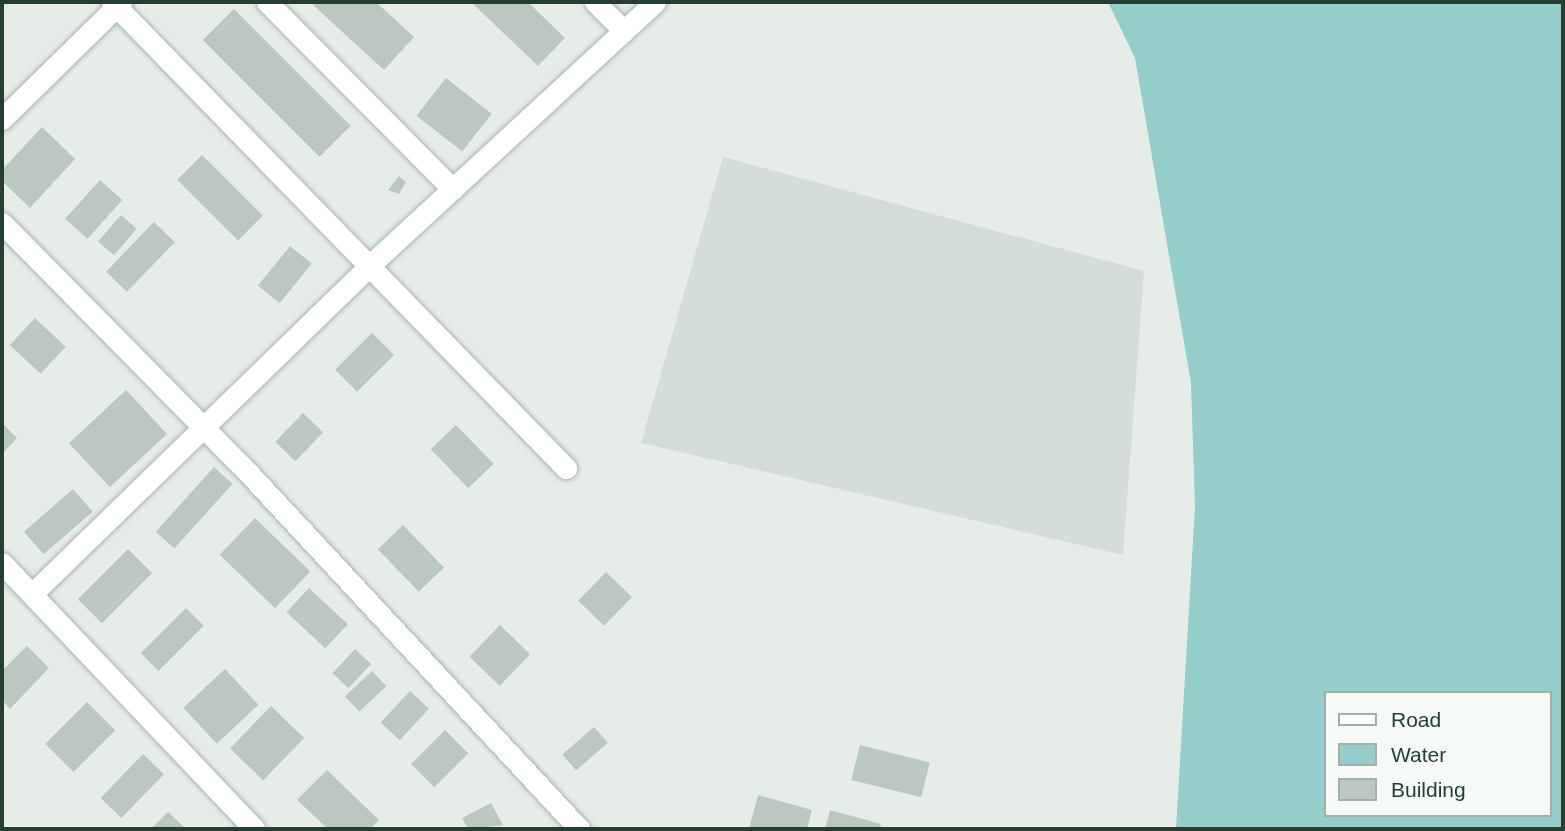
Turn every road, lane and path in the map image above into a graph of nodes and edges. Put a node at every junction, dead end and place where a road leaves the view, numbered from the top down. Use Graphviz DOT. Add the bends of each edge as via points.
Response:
graph roads {
  1 [pos="267,2"];
  2 [pos="595,2"];
  3 [pos="655,2"];
  4 [pos="117,3"];
  5 [pos="624,31"];
  6 [pos="2,119"];
  7 [pos="453,189"];
  8 [pos="2,223"];
  9 [pos="369,266"];
  10 [pos="203,426"];
  11 [pos="566,468"];
  12 [pos="2,563"];
  13 [pos="32,594"];
  14 [pos="254,829"];
  15 [pos="579,829"];
  1 -- 7 [label="street"];
  2 -- 5 [label="street"];
  3 -- 5 [label="street"];
  4 -- 6 [label="street"];
  4 -- 9 [label="street"];
  5 -- 7 [label="street"];
  7 -- 9 [label="street"];
  8 -- 10 [label="street"];
  9 -- 10 [label="street"];
  9 -- 11 [label="street"];
  10 -- 13 [label="street"];
  10 -- 15 [label="street"];
  12 -- 13 [label="street"];
  13 -- 14 [label="street"];
}
